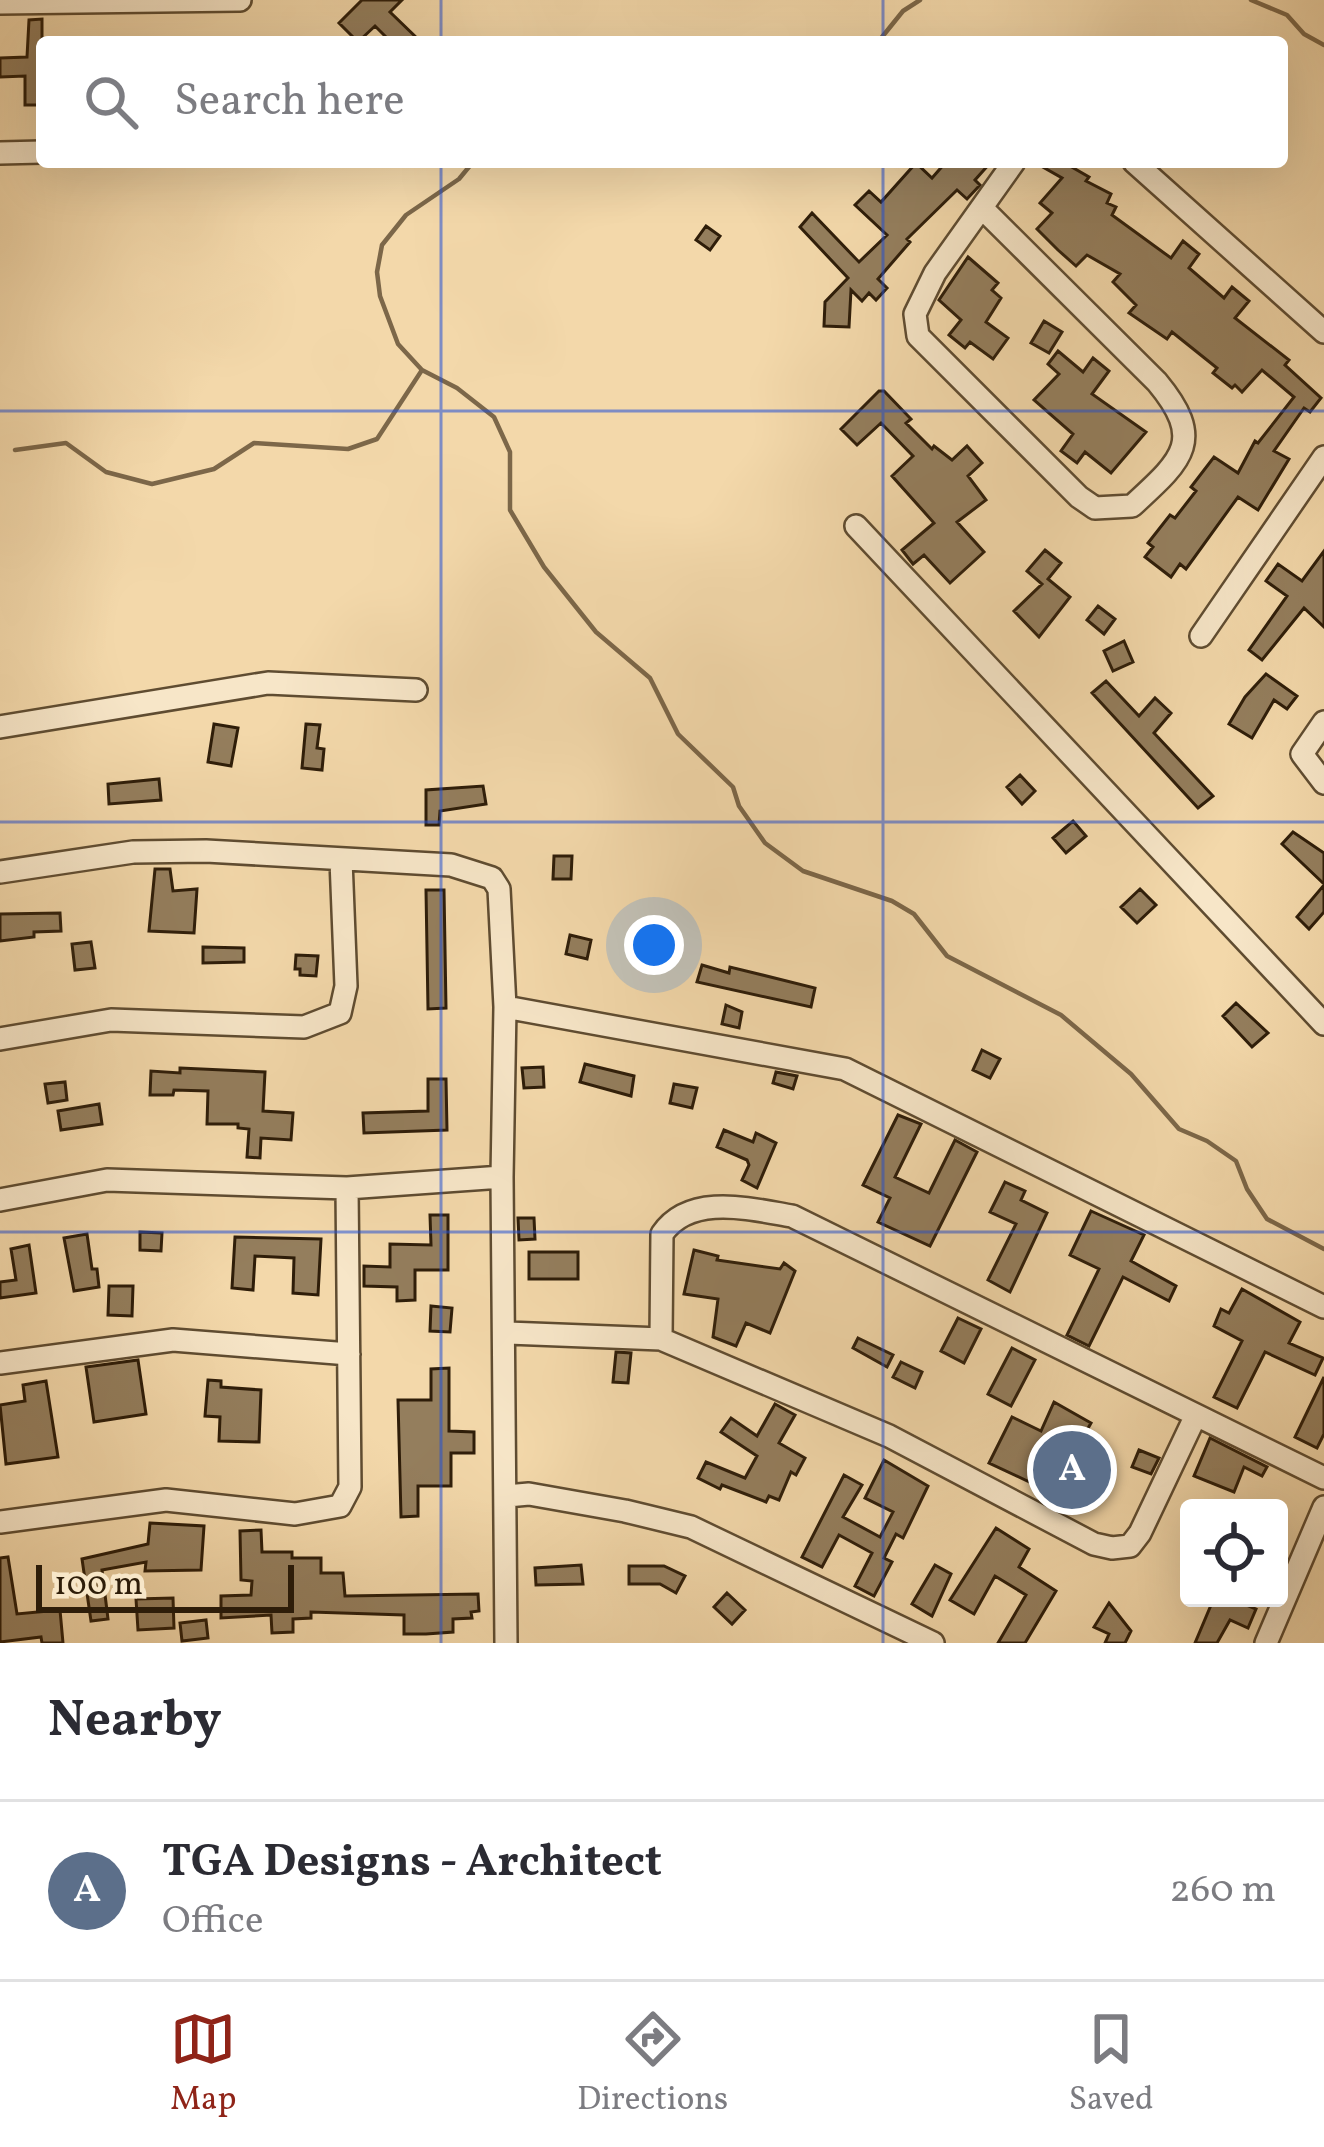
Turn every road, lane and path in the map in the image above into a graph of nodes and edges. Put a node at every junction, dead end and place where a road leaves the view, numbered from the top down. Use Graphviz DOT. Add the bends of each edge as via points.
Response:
graph roads {
  1 [pos="240,0"];
  2 [pos="0,3"];
  3 [pos="36,152"];
  4 [pos="0,153"];
  5 [pos="1010,168"];
  6 [pos="1141,168"];
  7 [pos="983,209"];
  8 [pos="1324,332"];
  9 [pos="1324,458"];
  10 [pos="856,526"];
  11 [pos="1201,636"];
  12 [pos="416,689"];
  13 [pos="1324,722"];
  14 [pos="0,727"];
  15 [pos="1324,782"];
  16 [pos="341,860"];
  17 [pos="0,872"];
  18 [pos="506,1007"];
  19 [pos="1324,1024"];
  20 [pos="0,1039"];
  21 [pos="502,1177"];
  22 [pos="347,1188"];
  23 [pos="0,1200"];
  24 [pos="1324,1307"];
  25 [pos="505,1333"];
  26 [pos="661,1339"];
  27 [pos="349,1354"];
  28 [pos="0,1363"];
  29 [pos="1196,1415"];
  30 [pos="1324,1478"];
  31 [pos="507,1496"];
  32 [pos="1324,1508"];
  33 [pos="0,1522"];
  34 [pos="506,1643"];
  35 [pos="932,1643"];
  36 [pos="1266,1643"];
  1 -- 2 [label="street"];
  3 -- 4 [label="street"];
  5 -- 7 [label="street"];
  6 -- 8 [label="street"];
  7 -- 7 [label="street" via="935,273 915,314 918,336 1079,496 1095,508 1132,506 1178,456 1186,435 1181,411"];
  9 -- 11 [label="street"];
  10 -- 19 [label="street"];
  12 -- 14 [label="street" via="268,683"];
  13 -- 15 [label="street" via="1302,754"];
  16 -- 17 [label="street" via="133,851"];
  16 -- 18 [label="street" via="469,868 491,878 500,890"];
  16 -- 20 [label="street" via="340,1013 304,1027 111,1020"];
  18 -- 21 [label="street"];
  18 -- 24 [label="street" via="845,1069"];
  21 -- 22 [label="street"];
  21 -- 25 [label="street"];
  22 -- 23 [label="street" via="107,1180"];
  22 -- 27 [label="street"];
  25 -- 26 [label="street"];
  25 -- 31 [label="street"];
  26 -- 29 [label="street" via="889,1436 1112,1549 1130,1546 1140,1533"];
  26 -- 29 [label="street" via="662,1234 690,1210 737,1207 792,1216"];
  27 -- 28 [label="street" via="173,1340"];
  27 -- 33 [label="street" via="350,1486 340,1506 295,1514 166,1500"];
  29 -- 30 [label="street"];
  31 -- 34 [label="street"];
  31 -- 35 [label="street" via="691,1527"];
  32 -- 36 [label="street"];
}
